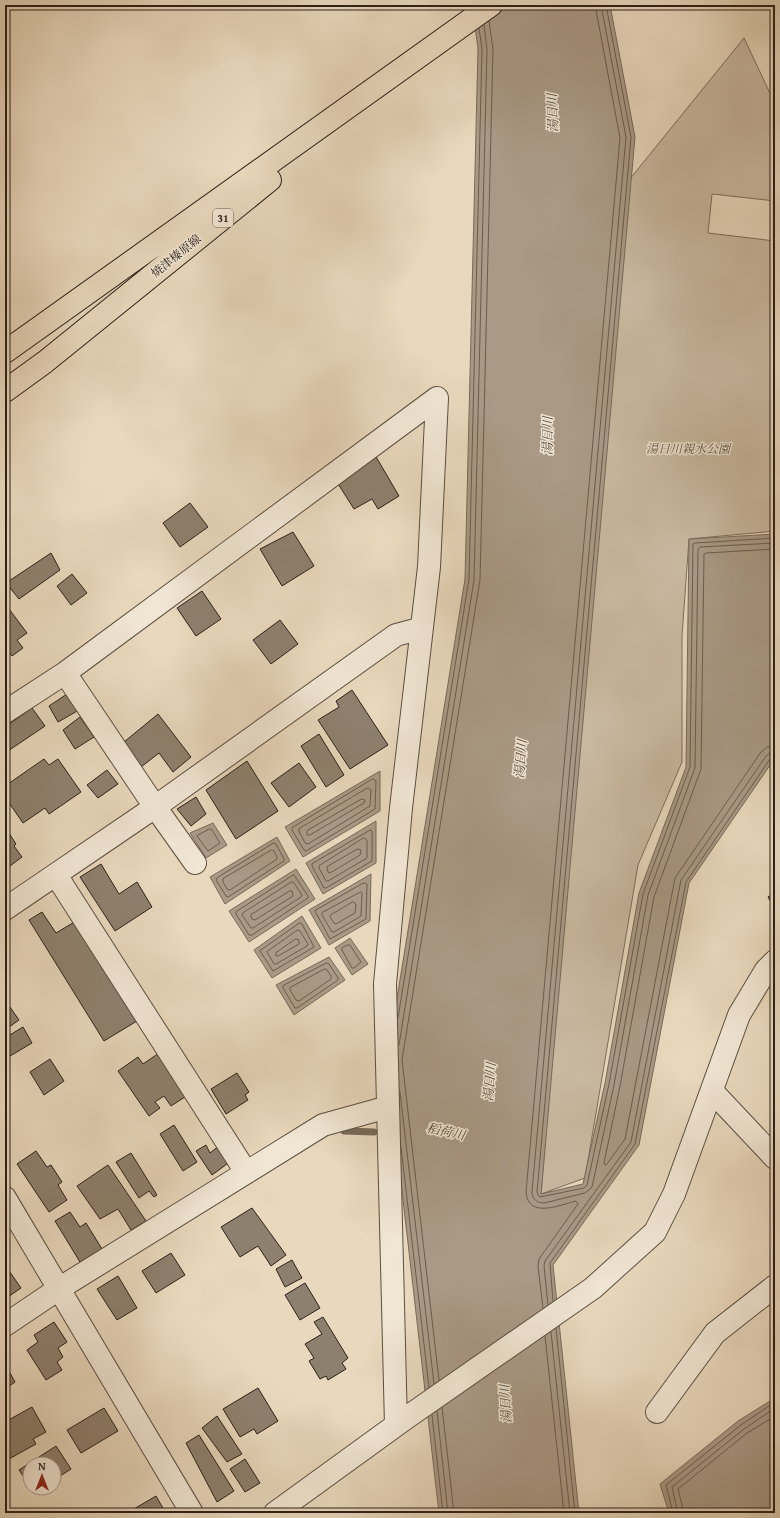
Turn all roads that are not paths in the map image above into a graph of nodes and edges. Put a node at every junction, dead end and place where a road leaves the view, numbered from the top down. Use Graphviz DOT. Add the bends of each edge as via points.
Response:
graph roads {
  1 [pos="491,5"];
  2 [pos="438,43"];
  3 [pos="5,352"];
  4 [pos="5,391"];
  5 [pos="422,628"];
  6 [pos="65,673"];
  7 [pos="5,712"];
  8 [pos="155,807"];
  9 [pos="195,863"];
  10 [pos="56,875"];
  11 [pos="5,909"];
  12 [pos="775,961"];
  13 [pos="712,1091"];
  14 [pos="388,1107"];
  15 [pos="775,1158"];
  16 [pos="246,1172"];
  17 [pos="5,1198"];
  18 [pos="775,1286"];
  19 [pos="60,1288"];
  20 [pos="5,1325"];
  21 [pos="657,1412"];
  22 [pos="401,1422"];
  23 [pos="192,1513"];
  24 [pos="275,1513"];
  1 -- 2 [label="main road, 焼津榛原線 / 31"];
  2 -- 3 [label="main road, 焼津榛原線 / 31"];
  2 -- 4 [label="main road, 焼津榛原線 / 31" via="45,362"];
  5 -- 6 [label="street" via="429,567 437,398"];
  5 -- 8 [label="street" via="396,635"];
  5 -- 14 [label="street" via="401,808 385,984"];
  6 -- 7 [label="street"];
  6 -- 8 [label="street"];
  8 -- 9 [label="street"];
  8 -- 10 [label="street"];
  10 -- 11 [label="street"];
  10 -- 16 [label="street"];
  12 -- 13 [label="street" via="766,970 739,1014"];
  13 -- 15 [label="street"];
  13 -- 22 [label="street" via="674,1194 655,1232 593,1288"];
  14 -- 16 [label="street" via="322,1125"];
  14 -- 22 [label="street"];
  16 -- 19 [label="street"];
  17 -- 19 [label="street"];
  18 -- 21 [label="street" via="715,1333"];
  19 -- 20 [label="street"];
  19 -- 23 [label="street"];
  22 -- 24 [label="street"];
}
